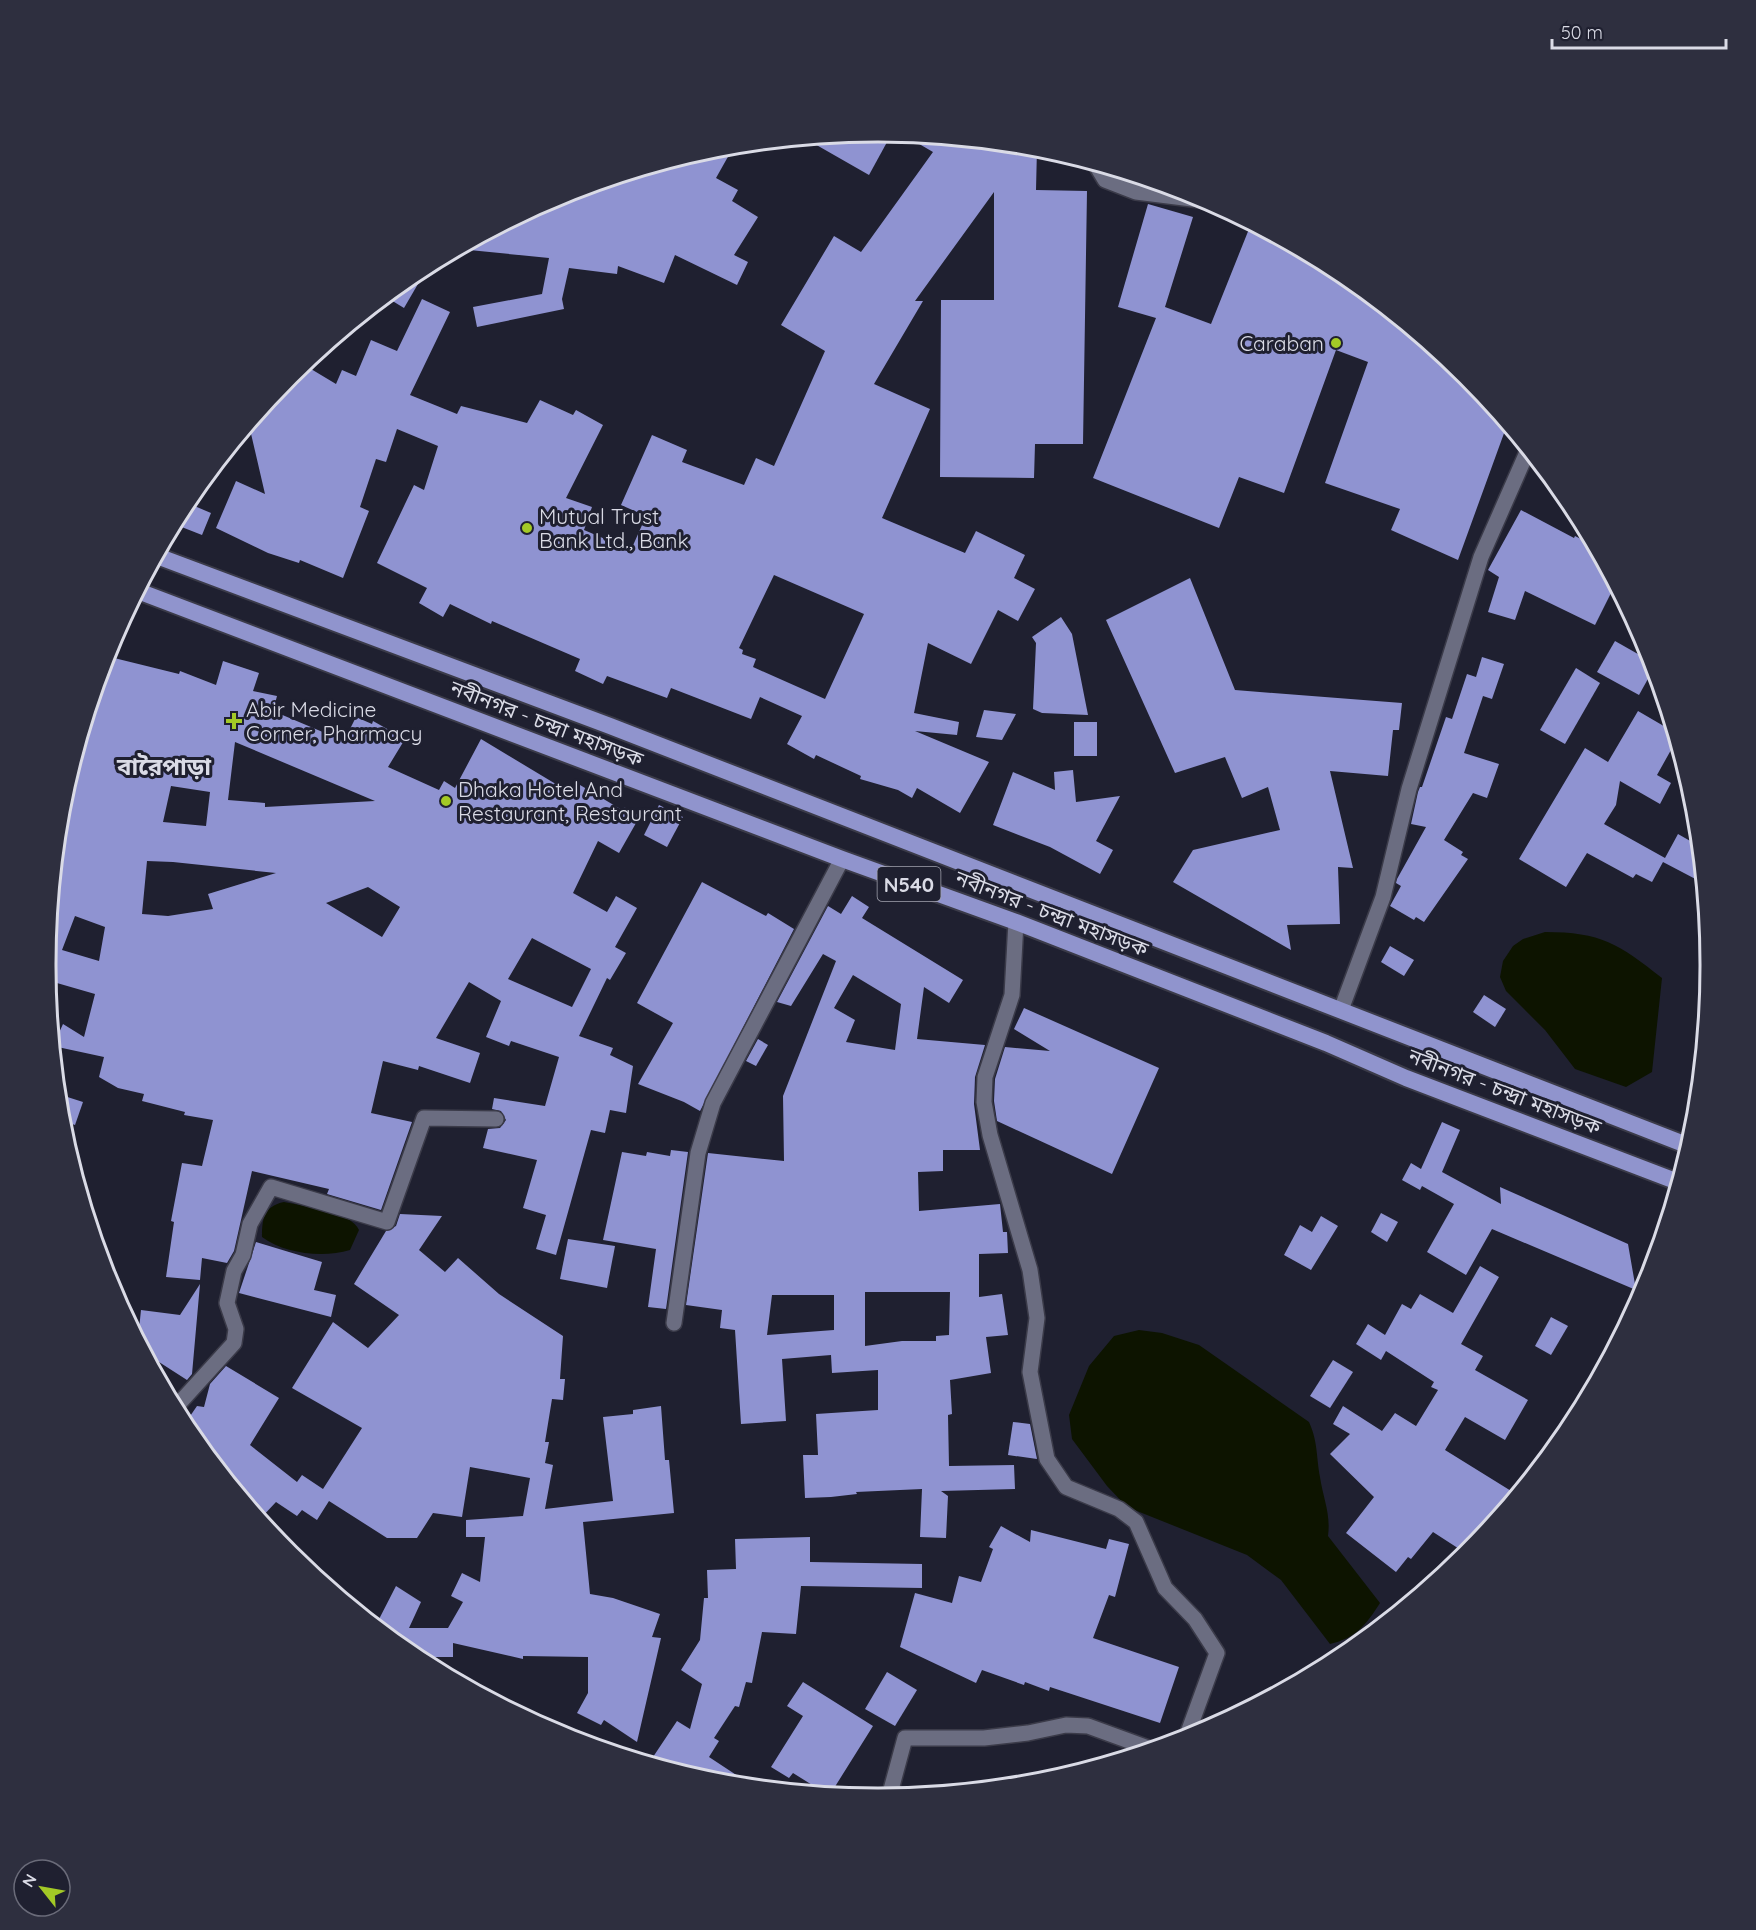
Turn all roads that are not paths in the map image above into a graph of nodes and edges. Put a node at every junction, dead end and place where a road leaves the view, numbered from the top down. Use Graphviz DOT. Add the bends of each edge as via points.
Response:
graph roads {
  1 [pos="1101,174"];
  2 [pos="1169,196"];
  3 [pos="1525,457"];
  4 [pos="164,558"];
  5 [pos="144,593"];
  6 [pos="842,859"];
  7 [pos="1016,922"];
  8 [pos="1341,1010"];
  9 [pos="496,1119"];
  10 [pos="1681,1143"];
  11 [pos="1672,1180"];
  12 [pos="674,1323"];
  13 [pos="181,1401"];
  14 [pos="1190,1726"];
  15 [pos="1139,1745"];
  16 [pos="892,1787"];
  1 -- 2 [label="street" via="1105,180 1136,192"];
  3 -- 8 [label="street" via="1481,557 1409,789 1383,897"];
  4 -- 8 [label="highway, নবীনগর - চন্দ্রা মহাসড়ক / N540" via="610,726"];
  5 -- 6 [label="highway, নবীনগর - চন্দ্রা মহাসড়ক / N540"];
  6 -- 7 [label="highway, নবীনগর - চন্দ্রা মহাসড়ক / N540"];
  6 -- 12 [label="street" via="713,1103 698,1153"];
  7 -- 11 [label="highway, নবীনগর - চন্দ্রা মহাসড়ক / N540"];
  7 -- 14 [label="street" via="1012,995 985,1077 984,1102 1030,1270 1037,1318 1030,1372 1047,1459 1066,1488 1119,1509 1136,1522 1165,1588 1195,1619 1217,1653"];
  8 -- 10 [label="highway, নবীনগর - চন্দ্রা মহাসড়ক / N540"];
  9 -- 13 [label="street" via="424,1118 387,1222 271,1187 250,1224 243,1255 234,1271 227,1303 236,1329 234,1343"];
  15 -- 16 [label="street" via="1088,1726 1066,1725 984,1738 905,1738"];
}
